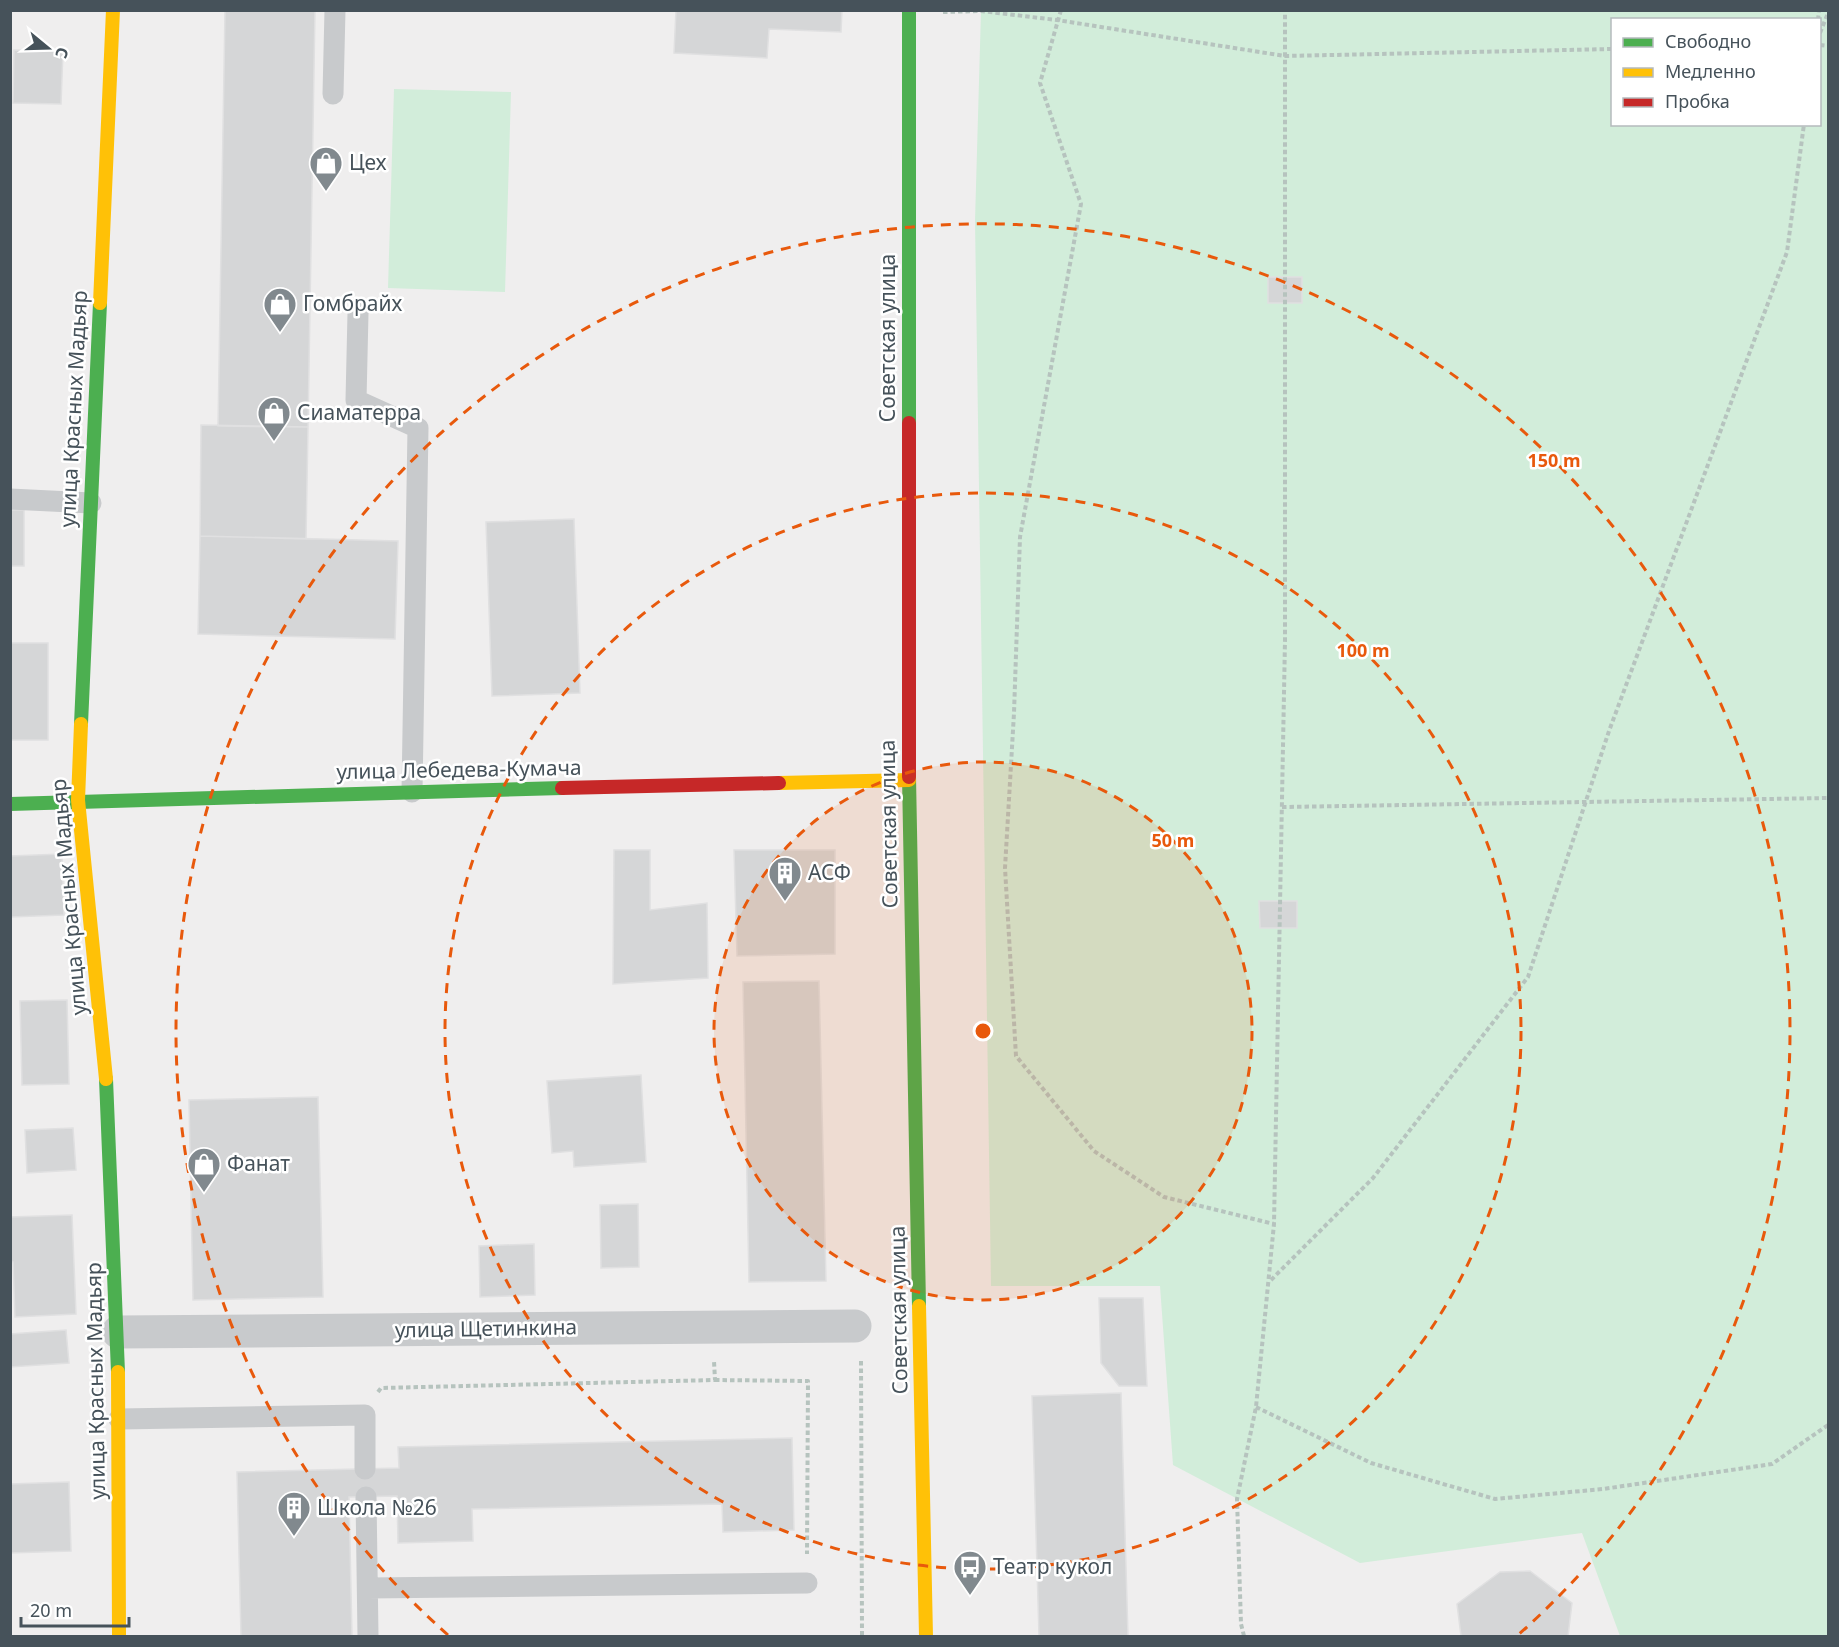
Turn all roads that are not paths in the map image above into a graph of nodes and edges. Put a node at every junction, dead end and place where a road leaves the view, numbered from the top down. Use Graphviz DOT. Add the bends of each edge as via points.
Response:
graph roads {
  1 [pos="113,10"];
  2 [pos="335,10"];
  3 [pos="909,12"];
  4 [pos="333,94"];
  5 [pos="358,313"];
  6 [pos="10,499"];
  7 [pos="91,503"];
  8 [pos="909,780"];
  9 [pos="412,792"];
  10 [pos="78,800"];
  11 [pos="10,804"];
  12 [pos="118,1332"];
  13 [pos="858,1340"];
  14 [pos="119,1419"];
  15 [pos="365,1470"];
  16 [pos="366,1497"];
  17 [pos="807,1583"];
  18 [pos="368,1588"];
  19 [pos="119,1636"];
  20 [pos="368,1636"];
  21 [pos="926,1636"];
  1 -- 7 [label="street, улица Красных Мадьяр"];
  2 -- 4 [label="lane"];
  3 -- 8 [label="street, Советская улица"];
  5 -- 9 [label="lane" via="356,400 418,428"];
  6 -- 7 [label="lane"];
  7 -- 10 [label="street, улица Красных Мадьяр"];
  8 -- 9 [label="street, улица Лебедева-Кумача"];
  8 -- 21 [label="street, Советская улица"];
  9 -- 10 [label="street, улица Лебедева-Кумача"];
  10 -- 11 [label="street, улица Лебедева-Кумача"];
  10 -- 12 [label="street, улица Красных Мадьяр" via="105,1065"];
  12 -- 13 [label="street, улица Щетинкина"];
  12 -- 14 [label="street, улица Красных Мадьяр"];
  14 -- 15 [label="lane" via="365,1415"];
  14 -- 19 [label="street, улица Красных Мадьяр"];
  16 -- 18 [label="lane"];
  17 -- 18 [label="lane"];
  18 -- 20 [label="lane"];
}
